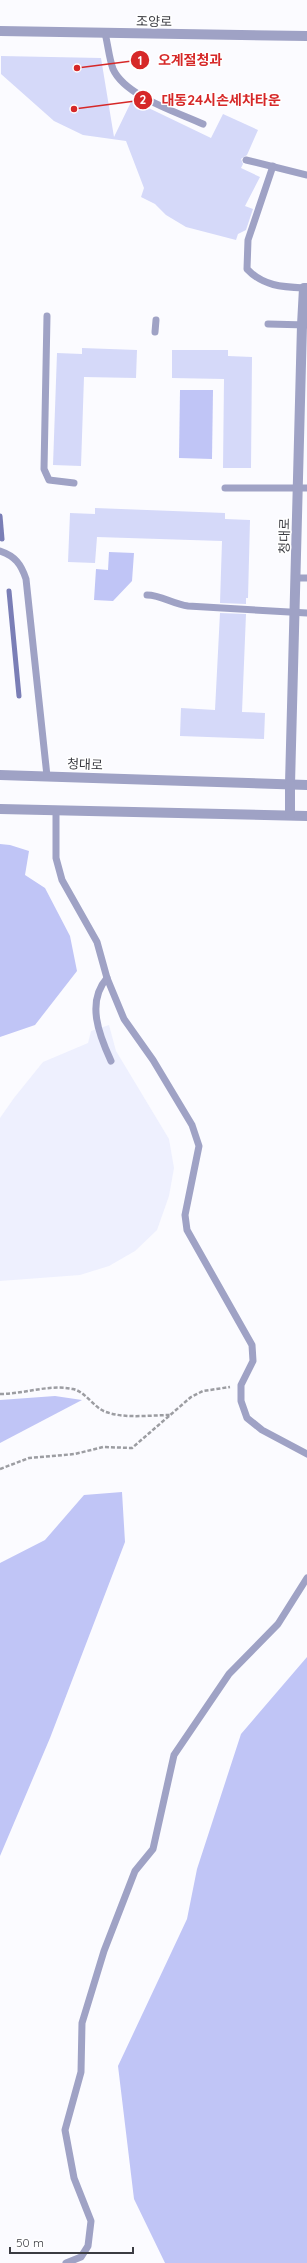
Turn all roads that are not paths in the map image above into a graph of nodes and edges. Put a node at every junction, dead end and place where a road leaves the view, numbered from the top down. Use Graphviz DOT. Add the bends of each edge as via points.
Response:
graph roads {
  1 [pos="0,31"];
  2 [pos="105,33"];
  3 [pos="307,36"];
  4 [pos="203,124"];
  5 [pos="246,160"];
  6 [pos="273,166"];
  7 [pos="307,175"];
  8 [pos="305,288"];
  9 [pos="47,316"];
  10 [pos="156,320"];
  11 [pos="268,324"];
  12 [pos="305,325"];
  13 [pos="156,332"];
  14 [pos="74,483"];
  15 [pos="225,488"];
  16 [pos="302,488"];
  17 [pos="0,551"];
  18 [pos="296,578"];
  19 [pos="307,578"];
  20 [pos="147,595"];
  21 [pos="295,612"];
  22 [pos="307,613"];
  23 [pos="0,775"];
  24 [pos="47,776"];
  25 [pos="290,784"];
  26 [pos="307,785"];
  27 [pos="0,809"];
  28 [pos="56,811"];
  29 [pos="290,815"];
  30 [pos="307,816"];
  31 [pos="107,978"];
  32 [pos="111,1061"];
  33 [pos="307,1454"];
  34 [pos="307,1578"];
  35 [pos="66,2263"];
  1 -- 2 [label="street, 조양로"];
  2 -- 3 [label="street, 조양로"];
  2 -- 4 [label="lane" via="113,69 122,83 135,92"];
  5 -- 6 [label="lane"];
  6 -- 7 [label="lane"];
  6 -- 8 [label="lane" via="248,240 247,270 256,279 282,287"];
  8 -- 12 [label="street, 청대로"];
  9 -- 14 [label="lane" via="44,469 49,480"];
  10 -- 13 [label="lane"];
  11 -- 12 [label="lane"];
  12 -- 16 [label="street, 청대로"];
  15 -- 16 [label="lane"];
  16 -- 18 [label="street, 청대로"];
  17 -- 24 [label="lane" via="10,554 18,562 26,579"];
  18 -- 19 [label="lane"];
  18 -- 21 [label="street, 청대로"];
  20 -- 21 [label="lane" via="155,595 171,603 188,606"];
  21 -- 22 [label="lane"];
  21 -- 25 [label="street, 청대로"];
  23 -- 24 [label="street, 청대로"];
  24 -- 25 [label="street, 청대로"];
  25 -- 26 [label="street, 청대로"];
  25 -- 29 [label="street, 청대로"];
  27 -- 28 [label="street"];
  28 -- 29 [label="street"];
  28 -- 31 [label="lane" via="56,858 62,880 97,942"];
  29 -- 30 [label="street"];
  31 -- 32 [label="lane" via="100,987 95,1004 105,1048"];
  31 -- 33 [label="lane" via="124,1019 153,1060 192,1125 198,1146 185,1216 186,1230 252,1345 253,1361 241,1385 241,1401 247,1418 262,1430"];
  34 -- 35 [label="lane" via="278,1624 229,1674 174,1755 153,1849 135,1871 104,1951 82,2023 81,2072 65,2130 74,2178 90,2221 88,2246 81,2257"];
}
